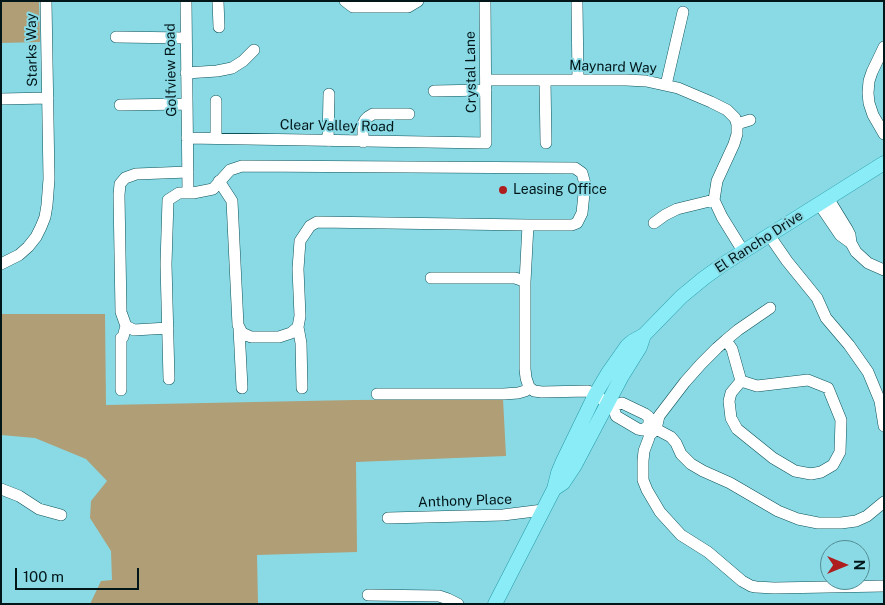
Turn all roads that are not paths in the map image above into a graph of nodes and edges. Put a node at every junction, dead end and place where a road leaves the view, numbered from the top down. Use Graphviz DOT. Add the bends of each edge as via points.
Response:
graph roads {
  1 [pos="46,1"];
  2 [pos="186,1"];
  3 [pos="218,1"];
  4 [pos="345,1"];
  5 [pos="418,1"];
  6 [pos="485,1"];
  7 [pos="577,3"];
  8 [pos="683,12"];
  9 [pos="219,27"];
  10 [pos="116,37"];
  11 [pos="186,38"];
  12 [pos="884,46"];
  13 [pos="254,50"];
  14 [pos="186,73"];
  15 [pos="545,80"];
  16 [pos="578,80"];
  17 [pos="486,85"];
  18 [pos="666,85"];
  19 [pos="434,91"];
  20 [pos="329,94"];
  21 [pos="48,98"];
  22 [pos="1,99"];
  23 [pos="216,101"];
  24 [pos="187,104"];
  25 [pos="120,105"];
  26 [pos="409,114"];
  27 [pos="750,120"];
  28 [pos="737,124"];
  29 [pos="884,134"];
  30 [pos="187,138"];
  31 [pos="216,138"];
  32 [pos="328,141"];
  33 [pos="363,142"];
  34 [pos="486,143"];
  35 [pos="546,143"];
  36 [pos="884,163"];
  37 [pos="188,172"];
  38 [pos="220,181"];
  39 [pos="188,193"];
  40 [pos="714,200"];
  41 [pos="823,201"];
  42 [pos="654,224"];
  43 [pos="528,225"];
  44 [pos="769,235"];
  45 [pos="743,251"];
  46 [pos="1,264"];
  47 [pos="884,270"];
  48 [pos="431,278"];
  49 [pos="525,282"];
  50 [pos="770,308"];
  51 [pos="126,326"];
  52 [pos="298,327"];
  53 [pos="168,328"];
  54 [pos="239,328"];
  55 [pos="644,336"];
  56 [pos="726,340"];
  57 [pos="169,379"];
  58 [pos="742,381"];
  59 [pos="879,385"];
  60 [pos="529,387"];
  61 [pos="242,388"];
  62 [pos="302,388"];
  63 [pos="121,390"];
  64 [pos="377,394"];
  65 [pos="595,395"];
  66 [pos="611,404"];
  67 [pos="635,409"];
  68 [pos="629,423"];
  69 [pos="884,426"];
  70 [pos="652,427"];
  71 [pos="1,488"];
  72 [pos="554,489"];
  73 [pos="884,502"];
  74 [pos="543,510"];
  75 [pos="61,515"];
  76 [pos="388,518"];
  77 [pos="884,586"];
  78 [pos="368,594"];
  79 [pos="458,604"];
  80 [pos="495,604"];
  1 -- 21 [label="street, Starks Way"];
  2 -- 11 [label="street, Golfview Road"];
  3 -- 9 [label="street"];
  4 -- 5 [label="street" via="353,6 408,7"];
  6 -- 17 [label="street, Crystal Lane"];
  7 -- 16 [label="street"];
  8 -- 18 [label="street"];
  10 -- 11 [label="street"];
  11 -- 14 [label="street, Golfview Road"];
  12 -- 29 [label="street" via="872,72 868,93 873,115"];
  13 -- 14 [label="street" via="232,68"];
  14 -- 24 [label="street, Golfview Road"];
  15 -- 16 [label="street, Maynard Way"];
  15 -- 17 [label="street, Maynard Way"];
  15 -- 35 [label="street"];
  16 -- 18 [label="street, Maynard Way" via="631,80"];
  17 -- 19 [label="street, Maynard Way"];
  17 -- 34 [label="street, Crystal Lane"];
  18 -- 28 [label="street, Maynard Way" via="697,95 727,110"];
  20 -- 32 [label="street"];
  21 -- 22 [label="street, Starks Way"];
  21 -- 46 [label="street, Starks Way" via="49,179 41,227 28,247"];
  23 -- 31 [label="street"];
  24 -- 25 [label="street"];
  24 -- 30 [label="street, Golfview Road"];
  26 -- 33 [label="street" via="373,114 368,117 364,124"];
  27 -- 28 [label="street"];
  28 -- 40 [label="street" via="736,138 717,181"];
  30 -- 31 [label="street, Clear Valley Road"];
  30 -- 37 [label="street, Golfview Road"];
  31 -- 32 [label="street, Clear Valley Road"];
  32 -- 33 [label="street, Clear Valley Road"];
  33 -- 34 [label="street, Clear Valley Road"];
  36 -- 41 [label="main road, El Rancho Drive"];
  37 -- 39 [label="street, Golfview Road"];
  37 -- 51 [label="street" via="136,174 120,184 121,312"];
  38 -- 39 [label="street" via="213,190"];
  38 -- 43 [label="street" via="230,170 242,166 575,168 582,173 585,184 582,213 577,223"];
  38 -- 54 [label="street" via="232,201"];
  39 -- 53 [label="street" via="179,193 168,200"];
  40 -- 42 [label="street" via="677,209"];
  40 -- 45 [label="street"];
  41 -- 44 [label="main road, El Rancho Drive"];
  41 -- 47 [label="street" via="847,229 851,243 863,260"];
  43 -- 49 [label="street"];
  43 -- 52 [label="street" via="317,222 310,226 300,241"];
  44 -- 45 [label="main road, El Rancho Drive"];
  44 -- 59 [label="street" via="817,298 826,318"];
  45 -- 55 [label="main road, El Rancho Drive" via="681,297"];
  48 -- 49 [label="street" via="515,278"];
  49 -- 60 [label="street" via="525,369"];
  50 -- 56 [label="street"];
  51 -- 53 [label="street" via="134,330"];
  51 -- 63 [label="street" via="121,338"];
  52 -- 54 [label="street" via="280,337 250,337"];
  52 -- 62 [label="street"];
  53 -- 57 [label="street"];
  54 -- 61 [label="street"];
  55 -- 65 [label="main road, El Rancho Drive" via="627,346"];
  55 -- 66 [label="main road, El Rancho Drive"];
  56 -- 58 [label="street"];
  56 -- 70 [label="street" via="685,382"];
  58 -- 58 [label="street" via="758,386 808,380 828,388 841,420 840,452 833,464 811,474 795,471 772,458 737,429 731,418 729,401"];
  59 -- 69 [label="street"];
  60 -- 64 [label="street" via="518,393 504,394"];
  60 -- 65 [label="street" via="538,392 588,391"];
  65 -- 66 [label="street"];
  65 -- 72 [label="main road, El Rancho Drive" via="563,461"];
  66 -- 67 [label="street" via="622,403"];
  66 -- 68 [label="street" via="616,416"];
  66 -- 72 [label="main road, El Rancho Drive" via="575,465"];
  67 -- 68 [label="street"];
  67 -- 70 [label="street" via="649,417"];
  68 -- 70 [label="street" via="643,430"];
  70 -- 73 [label="street" via="671,437 691,464 778,512 798,519 818,523 856,521"];
  70 -- 77 [label="street" via="643,461 646,490 660,512 681,534 742,581 751,586 774,588"];
  71 -- 75 [label="street" via="39,509"];
  72 -- 74 [label="main road, El Rancho Drive"];
  74 -- 76 [label="street, Anthony Place" via="504,515"];
  74 -- 80 [label="main road, El Rancho Drive"];
  78 -- 79 [label="street" via="444,597"];
}
